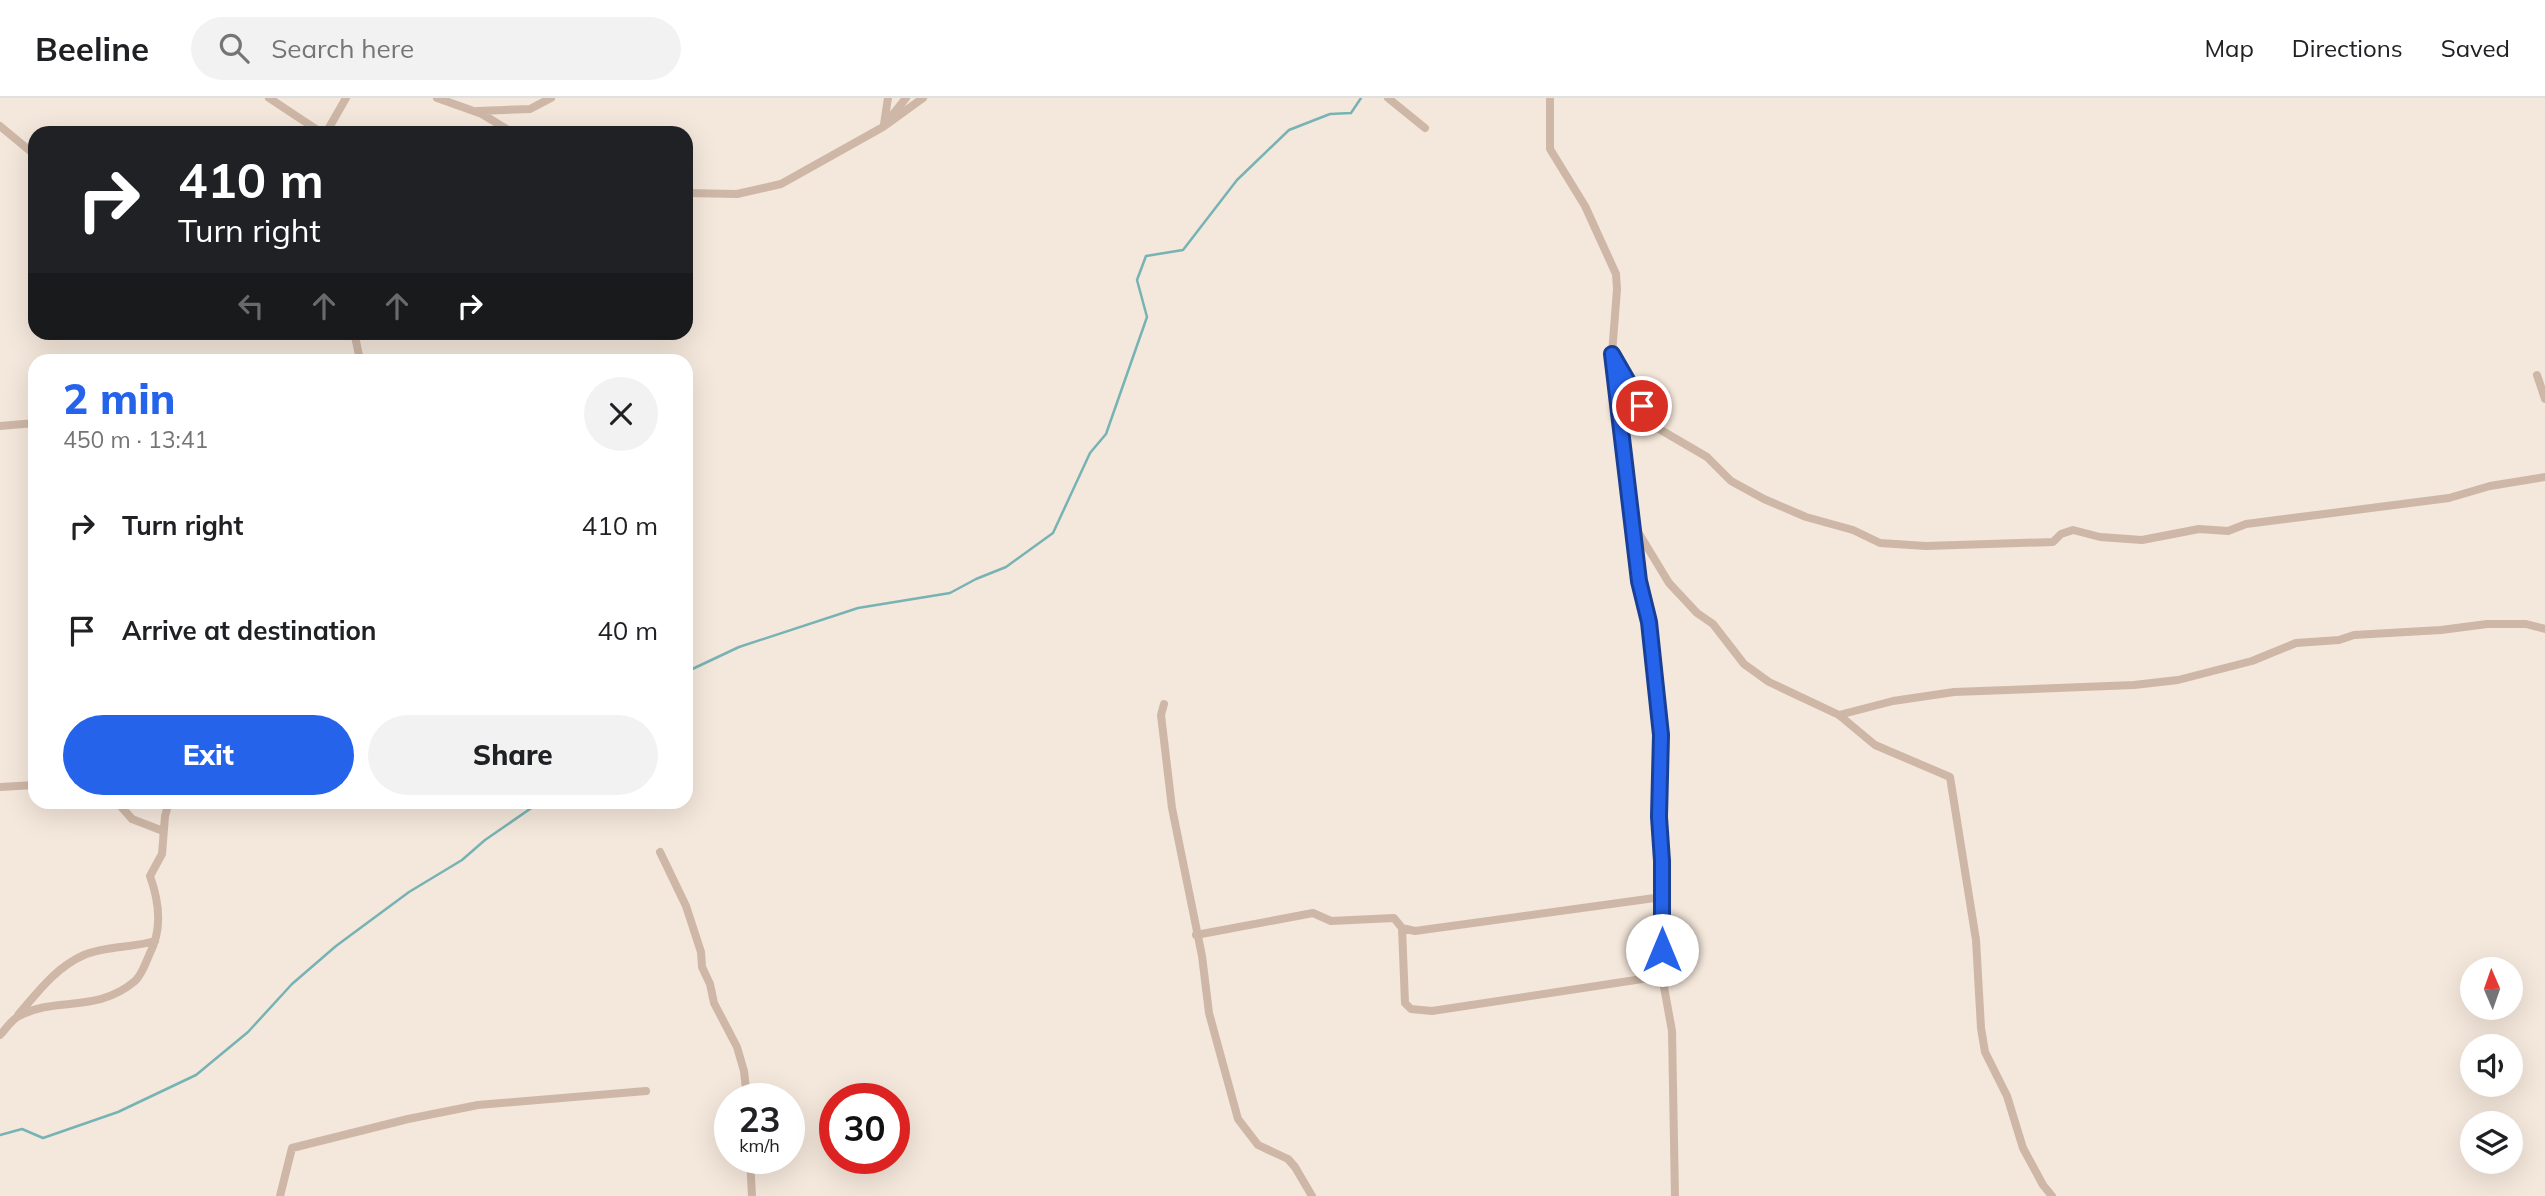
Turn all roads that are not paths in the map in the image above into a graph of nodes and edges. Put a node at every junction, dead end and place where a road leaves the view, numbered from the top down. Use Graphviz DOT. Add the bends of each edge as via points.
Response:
graph roads {
  1 [pos="269,98"];
  2 [pos="437,98"];
  3 [pos="888,98"];
  4 [pos="906,98"];
  5 [pos="923,98"];
  6 [pos="1388,98"];
  7 [pos="1550,98"];
  8 [pos="345,99"];
  9 [pos="548,99"];
  10 [pos="474,111"];
  11 [pos="0,126"];
  12 [pos="313,126"];
  13 [pos="328,126"];
  14 [pos="501,126"];
  15 [pos="883,127"];
  16 [pos="1425,128"];
  17 [pos="28,149"];
  18 [pos="693,193"];
  19 [pos="1612,354"];
  20 [pos="2538,375"];
  21 [pos="2545,399"];
  22 [pos="28,424"];
  23 [pos="0,426"];
  24 [pos="2545,477"];
  25 [pos="1632,522"];
  26 [pos="2545,629"];
  27 [pos="1164,704"];
  28 [pos="1839,715"];
  29 [pos="28,786"];
  30 [pos="0,788"];
  31 [pos="123,809"];
  32 [pos="168,809"];
  33 [pos="163,831"];
  34 [pos="660,852"];
  35 [pos="1662,897"];
  36 [pos="1402,928"];
  37 [pos="1196,935"];
  38 [pos="155,941"];
  39 [pos="1662,976"];
  40 [pos="16,1017"];
  41 [pos="0,1035"];
  42 [pos="745,1083"];
  43 [pos="646,1091"];
  44 [pos="751,1174"];
  45 [pos="279,1196"];
  46 [pos="752,1196"];
  47 [pos="1312,1196"];
  48 [pos="1675,1196"];
  49 [pos="2052,1196"];
  1 -- 12 [label="street"];
  2 -- 10 [label="street"];
  3 -- 15 [label="street"];
  4 -- 15 [label="street"];
  5 -- 15 [label="street"];
  6 -- 16 [label="street"];
  7 -- 19 [label="street" via="1550,149 1585,206 1616,274"];
  8 -- 13 [label="street"];
  9 -- 10 [label="street" via="530,109"];
  10 -- 14 [label="street"];
  11 -- 17 [label="street"];
  15 -- 18 [label="street" via="781,184 737,194"];
  19 -- 24 [label="street" via="1654,426 1707,457 1731,481 1806,517 1880,543 2031,544 2053,542 2073,530 2142,540 2449,498"];
  19 -- 25 [label="street"];
  20 -- 21 [label="street"];
  22 -- 23 [label="street"];
  25 -- 28 [label="street" via="1669,583 1713,624 1744,664 1769,682"];
  25 -- 35 [label="street" via="1661,735"];
  26 -- 28 [label="street" via="2487,624 2354,635 2296,643 2252,661 2178,680 1954,692"];
  27 -- 37 [label="street" via="1161,715 1172,808"];
  28 -- 49 [label="street" via="1875,745 1950,777 1976,940 1985,1052 2007,1096 2023,1148"];
  29 -- 30 [label="street"];
  31 -- 33 [label="street" via="132,820"];
  32 -- 33 [label="street"];
  33 -- 38 [label="street" via="162,854 150,876 159,922"];
  34 -- 42 [label="street" via="686,906 702,952 702,968 737,1047"];
  35 -- 36 [label="street" via="1415,931"];
  35 -- 39 [label="street"];
  36 -- 37 [label="street" via="1394,918 1331,921 1313,913"];
  36 -- 39 [label="street" via="1405,1003 1410,1009 1432,1012"];
  37 -- 47 [label="street" via="1209,1013 1238,1119 1258,1145 1288,1159"];
  38 -- 40 [label="street" via="85,954 65,965"];
  38 -- 40 [label="street" via="137,980 113,994 92,1003 39,1008"];
  39 -- 48 [label="street" via="1672,1031"];
  40 -- 41 [label="street"];
  43 -- 45 [label="street" via="478,1105 292,1148"];
  44 -- 46 [label="street"];
}
